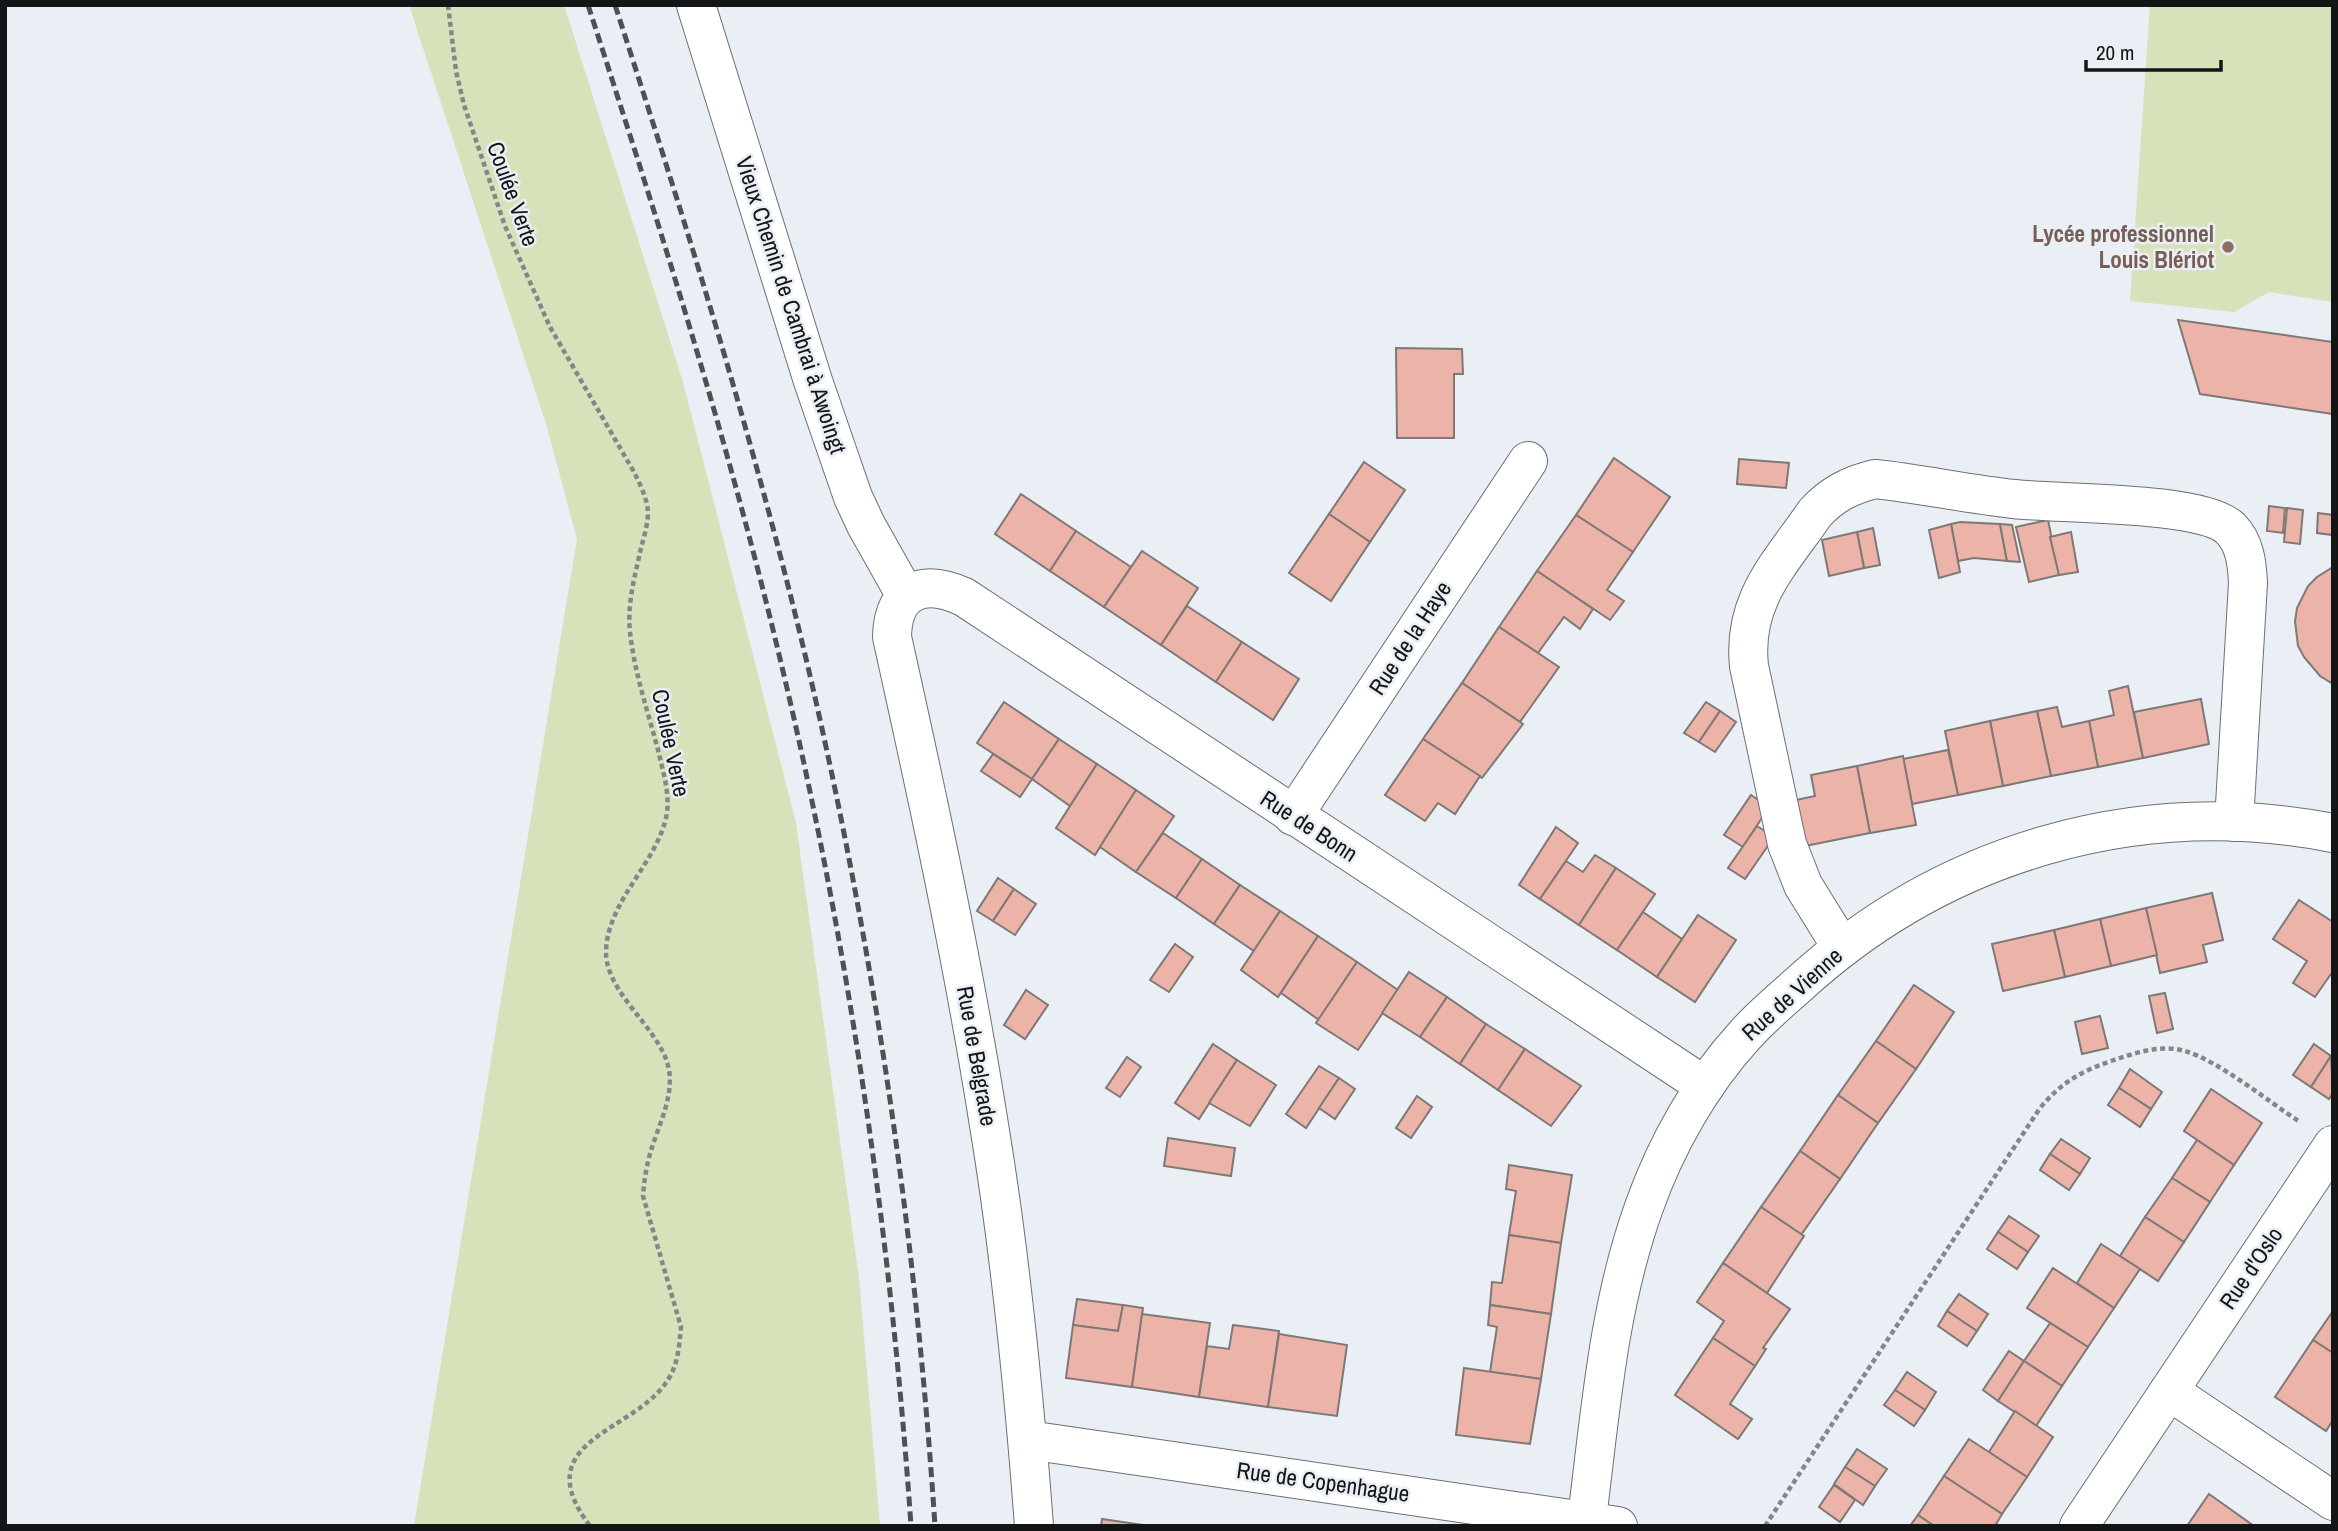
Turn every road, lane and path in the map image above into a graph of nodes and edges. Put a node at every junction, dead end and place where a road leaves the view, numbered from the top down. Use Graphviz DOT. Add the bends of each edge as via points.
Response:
graph roads {
  1 [pos="448,5"];
  2 [pos="696,5"];
  3 [pos="1528,461"];
  4 [pos="906,596"];
  5 [pos="1293,816"];
  6 [pos="2234,821"];
  7 [pos="2333,833"];
  8 [pos="1842,948"];
  9 [pos="1705,1086"];
  10 [pos="2322,1137"];
  11 [pos="2169,1391"];
  12 [pos="1028,1440"];
  13 [pos="2333,1501"];
  14 [pos="1597,1524"];
  15 [pos="590,1526"];
  16 [pos="1034,1526"];
  17 [pos="1765,1526"];
  18 [pos="2079,1526"];
  1 -- 15 [label="path, Coulée Verte" via="464,106 505,226 550,327 634,472 648,511 631,593 630,633 666,782 667,816 616,915 606,954 614,981 667,1062 668,1100 649,1155 643,1196 681,1327 675,1369 664,1386 575,1457 570,1475 572,1494"];
  2 -- 4 [label="street, Vieux Chemin de Cambrai à Awoingt" via="845,472 866,525"];
  3 -- 5 [label="street, Rue de la Haye"];
  4 -- 5 [label="street, Rue de Bonn" via="935,588 964,597"];
  4 -- 12 [label="street, Rue de Belgrade" via="892,620 892,637 941,859 989,1126"];
  5 -- 9 [label="street, Rue de Bonn"];
  6 -- 7 [label="street, Rue de Vienne"];
  6 -- 8 [label="street, Rue de Vienne" via="2183,821 2098,831 2024,852 1933,889"];
  6 -- 8 [label="street" via="2248,583 2241,543 2229,527 2185,511 2017,499 1875,479 1859,483 1840,491 1815,513 1756,603 1747,645 1787,844 1804,885"];
  8 -- 9 [label="street, Rue de Vienne" via="1746,1034"];
  9 -- 14 [label="street, Rue de Vienne" via="1644,1206 1620,1286 1606,1360"];
  10 -- 11 [label="street, Rue d'Oslo"];
  10 -- 17 [label="path" via="2223,1070 2184,1051 2141,1051 2070,1079 2040,1108"];
  11 -- 13 [label="street"];
  11 -- 18 [label="street, Rue d'Oslo"];
  12 -- 14 [label="street, Rue de Copenhague"];
  12 -- 16 [label="street, Rue de Belgrade"];
}
